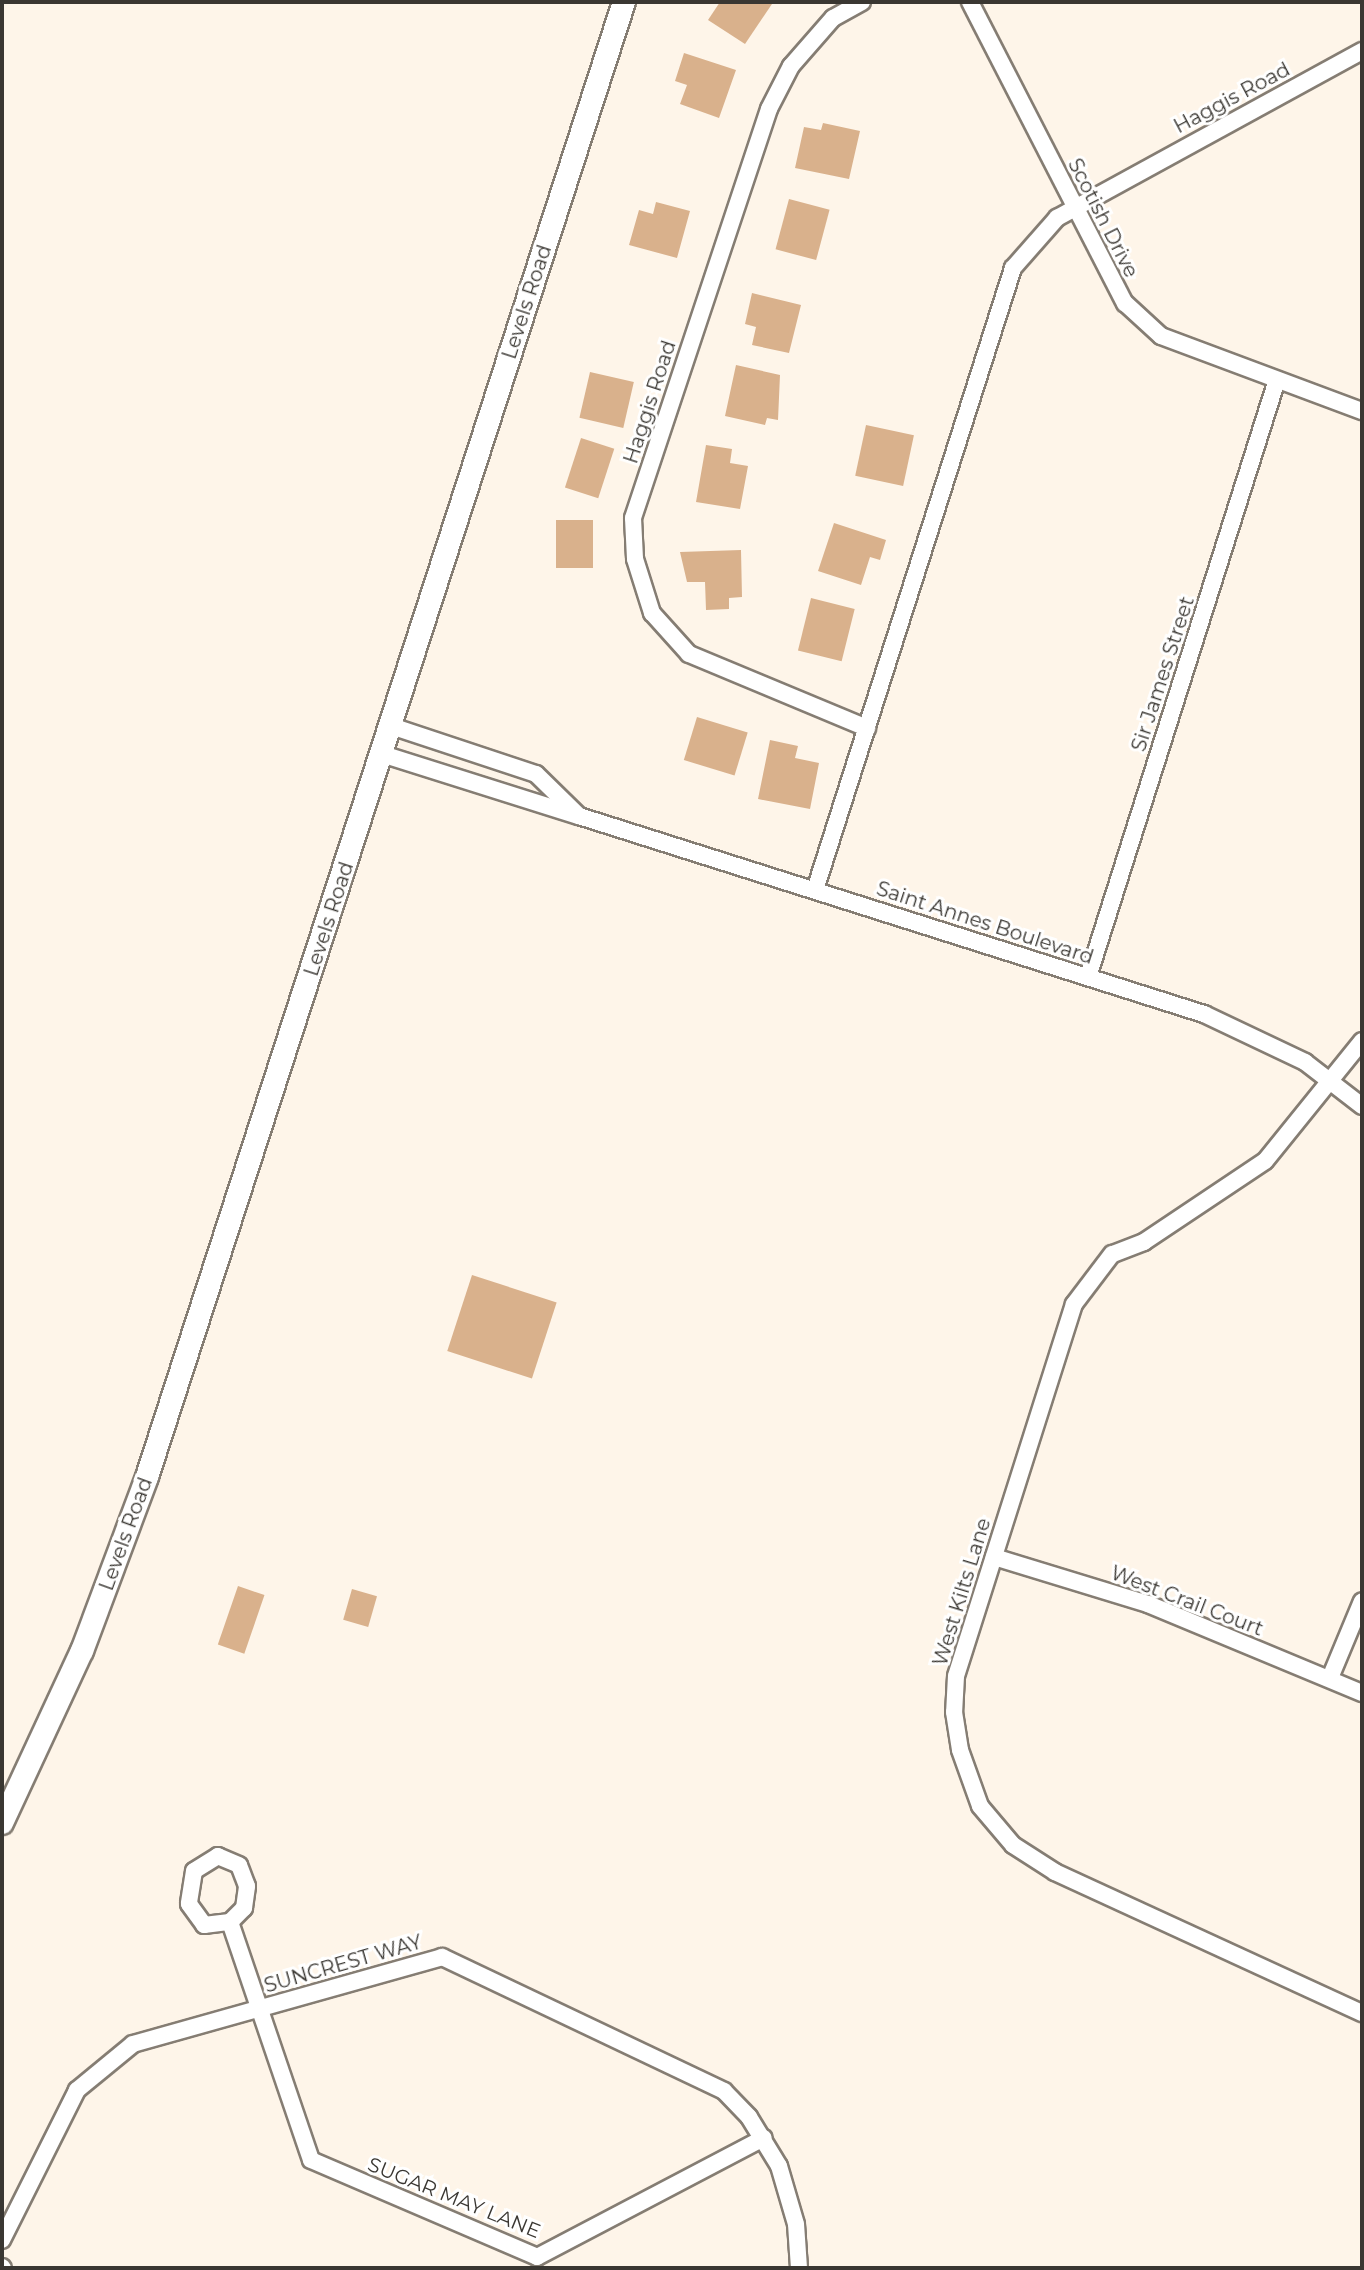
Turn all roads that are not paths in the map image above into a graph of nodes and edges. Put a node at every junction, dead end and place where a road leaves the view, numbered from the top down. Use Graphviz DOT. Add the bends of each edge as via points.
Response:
graph roads {
  1 [pos="624,2"];
  2 [pos="862,2"];
  3 [pos="970,2"];
  4 [pos="1362,51"];
  5 [pos="1075,208"];
  6 [pos="1276,383"];
  7 [pos="1362,411"];
  8 [pos="391,726"];
  9 [pos="867,728"];
  10 [pos="382,754"];
  11 [pos="579,816"];
  12 [pos="815,890"];
  13 [pos="1088,977"];
  14 [pos="1362,1041"];
  15 [pos="1331,1082"];
  16 [pos="1362,1106"];
  17 [pos="994,1557"];
  18 [pos="1362,1601"];
  19 [pos="1330,1678"];
  20 [pos="1362,1693"];
  21 [pos="2,1823"];
  22 [pos="230,1922"];
  23 [pos="262,2008"];
  24 [pos="1362,2013"];
  25 [pos="764,2138"];
  26 [pos="2,2240"];
  27 [pos="799,2268"];
  1 -- 8 [label="main road, Levels Road"];
  2 -- 9 [label="street, Haggis Road" via="833,18 791,66 769,109 633,518 635,559 652,613 689,654"];
  3 -- 5 [label="street, Scotish Drive"];
  4 -- 5 [label="street, Haggis Road"];
  5 -- 6 [label="street, Scotish Drive" via="1125,303 1161,336"];
  5 -- 9 [label="street, Haggis Road" via="1033,241 1013,268"];
  6 -- 7 [label="street, Scotish Drive"];
  6 -- 13 [label="street, Sir James Street"];
  8 -- 10 [label="main road, Levels Road"];
  8 -- 11 [label="street, Saint Annes Boulevard" via="536,774"];
  9 -- 12 [label="street, Haggis Road"];
  10 -- 11 [label="street, Saint Annes Boulevard"];
  10 -- 21 [label="main road, Levels Road" via="129,1531 64,1694"];
  11 -- 12 [label="street, Saint Annes Boulevard"];
  12 -- 13 [label="street, Saint Annes Boulevard"];
  13 -- 15 [label="street, Saint Annes Boulevard" via="1240,1028"];
  14 -- 15 [label="street, West Kilts Lane"];
  15 -- 16 [label="street, Saint Annes Boulevard"];
  15 -- 17 [label="street, West Kilts Lane" via="1265,1161 1144,1242 1112,1254 1074,1304"];
  17 -- 19 [label="street, West Crail Court" via="1148,1604"];
  17 -- 24 [label="street, West Kilts Lane" via="956,1676 960,1750 980,1806 1013,1845 1055,1872"];
  18 -- 19 [label="street"];
  19 -- 20 [label="street, West Crail Court"];
  22 -- 22 [label="street" via="204,1925 188,1898 194,1871 218,1856 239,1865 247,1886 244,1908"];
  22 -- 23 [label="street"];
  23 -- 25 [label="street, SUNCREST WAY" via="442,1957 695,2073 737,2103"];
  23 -- 25 [label="street, SUGAR MAY LANE" via="311,2160 537,2257"];
  23 -- 26 [label="street, SUNCREST WAY" via="133,2044 77,2090"];
  25 -- 27 [label="street, SUNCREST WAY" via="792,2204"];
}
